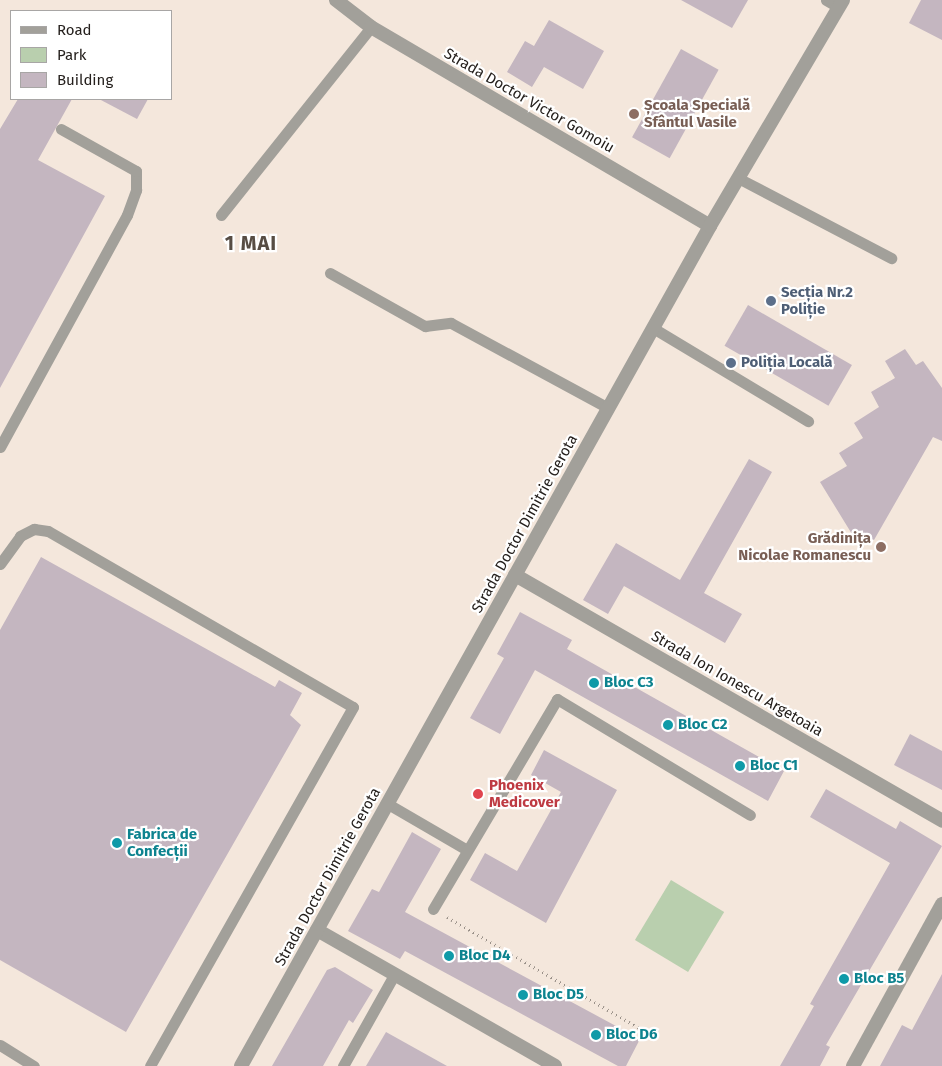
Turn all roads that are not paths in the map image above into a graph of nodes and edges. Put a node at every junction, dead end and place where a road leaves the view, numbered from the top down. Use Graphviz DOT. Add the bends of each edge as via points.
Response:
graph roads {
  1 [pos="336,0"];
  2 [pos="826,0"];
  3 [pos="840,4"];
  4 [pos="372,27"];
  5 [pos="61,129"];
  6 [pos="738,178"];
  7 [pos="221,215"];
  8 [pos="710,226"];
  9 [pos="891,258"];
  10 [pos="330,273"];
  11 [pos="652,328"];
  12 [pos="608,408"];
  13 [pos="808,421"];
  14 [pos="0,447"];
  15 [pos="0,564"];
  16 [pos="515,575"];
  17 [pos="388,804"];
  18 [pos="750,815"];
  19 [pos="942,821"];
  20 [pos="467,850"];
  21 [pos="942,904"];
  22 [pos="433,909"];
  23 [pos="317,930"];
  24 [pos="394,975"];
  25 [pos="0,1045"];
  26 [pos="34,1066"];
  27 [pos="150,1066"];
  28 [pos="241,1066"];
  29 [pos="343,1066"];
  30 [pos="555,1066"];
  31 [pos="853,1066"];
  1 -- 4 [label="street, Strada Doctor Victor Gomoiu"];
  2 -- 3 [label="lane"];
  3 -- 6 [label="street, Strada Doctor Dimitrie Gerota"];
  4 -- 7 [label="lane"];
  4 -- 8 [label="street, Strada Doctor Victor Gomoiu"];
  5 -- 14 [label="lane" via="136,171 136,190 127,215"];
  6 -- 8 [label="street, Strada Doctor Dimitrie Gerota"];
  6 -- 9 [label="lane"];
  8 -- 11 [label="street, Strada Doctor Dimitrie Gerota"];
  10 -- 12 [label="lane" via="425,326 451,323"];
  11 -- 12 [label="street, Strada Doctor Dimitrie Gerota"];
  11 -- 13 [label="lane"];
  12 -- 16 [label="street, Strada Doctor Dimitrie Gerota"];
  15 -- 27 [label="lane" via="20,536 34,528 48,531 354,707"];
  16 -- 17 [label="street, Strada Doctor Dimitrie Gerota"];
  16 -- 19 [label="street, Strada Ion Ionescu Argetoaia"];
  17 -- 20 [label="lane"];
  17 -- 23 [label="street, Strada Doctor Dimitrie Gerota"];
  18 -- 20 [label="lane" via="557,699"];
  20 -- 22 [label="lane"];
  21 -- 31 [label="street"];
  23 -- 24 [label="street"];
  23 -- 28 [label="street, Strada Doctor Dimitrie Gerota"];
  24 -- 29 [label="lane"];
  24 -- 30 [label="street"];
  25 -- 26 [label="lane"];
}
